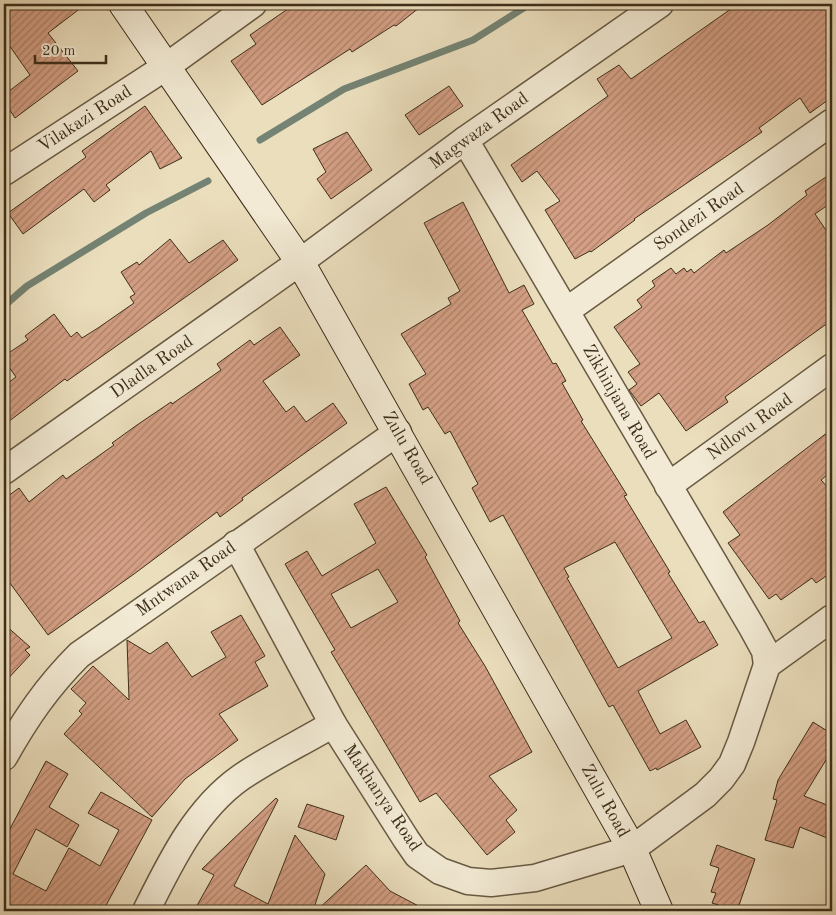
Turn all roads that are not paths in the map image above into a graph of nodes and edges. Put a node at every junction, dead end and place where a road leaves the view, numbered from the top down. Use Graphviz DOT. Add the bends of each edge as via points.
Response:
graph roads {
  1 [pos="123,4"];
  2 [pos="253,4"];
  3 [pos="660,4"];
  4 [pos="167,66"];
  5 [pos="832,122"];
  6 [pos="465,140"];
  7 [pos="4,172"];
  8 [pos="300,262"];
  9 [pos="566,311"];
  10 [pos="832,367"];
  11 [pos="398,432"];
  12 [pos="4,471"];
  13 [pos="668,486"];
  14 [pos="236,544"];
  15 [pos="832,618"];
  16 [pos="767,665"];
  17 [pos="334,724"];
  18 [pos="4,756"];
  19 [pos="632,848"];
  20 [pos="146,911"];
  21 [pos="659,911"];
  1 -- 4 [label="street, Zulu Road"];
  2 -- 4 [label="street, Vilakazi Road"];
  3 -- 6 [label="street, Magwaza Road"];
  4 -- 7 [label="street, Vilakazi Road"];
  4 -- 8 [label="street, Zulu Road"];
  5 -- 9 [label="street, Sondezi Road"];
  6 -- 8 [label="street, Magwaza Road"];
  6 -- 9 [label="street, Zikhinjana Road"];
  8 -- 11 [label="street, Zulu Road"];
  8 -- 12 [label="street, Dladla Road"];
  9 -- 13 [label="street, Zikhinjana Road"];
  10 -- 13 [label="street, Ndlovu Road"];
  11 -- 14 [label="street, Mntwana Road"];
  11 -- 19 [label="street, Zulu Road"];
  13 -- 16 [label="street, Zikhinjana Road" via="757,635"];
  14 -- 17 [label="street, Makhanya Road"];
  14 -- 18 [label="street, Mntwana Road" via="79,655 38,700"];
  15 -- 16 [label="street"];
  16 -- 19 [label="street, Makhanya Road" via="741,742 732,764 721,779 705,795"];
  17 -- 19 [label="street, Makhanya Road" via="406,839 417,854 440,871 468,881 509,882 535,878"];
  17 -- 20 [label="street" via="240,778 217,799 174,857"];
  19 -- 21 [label="street, Zulu Road"];
}
